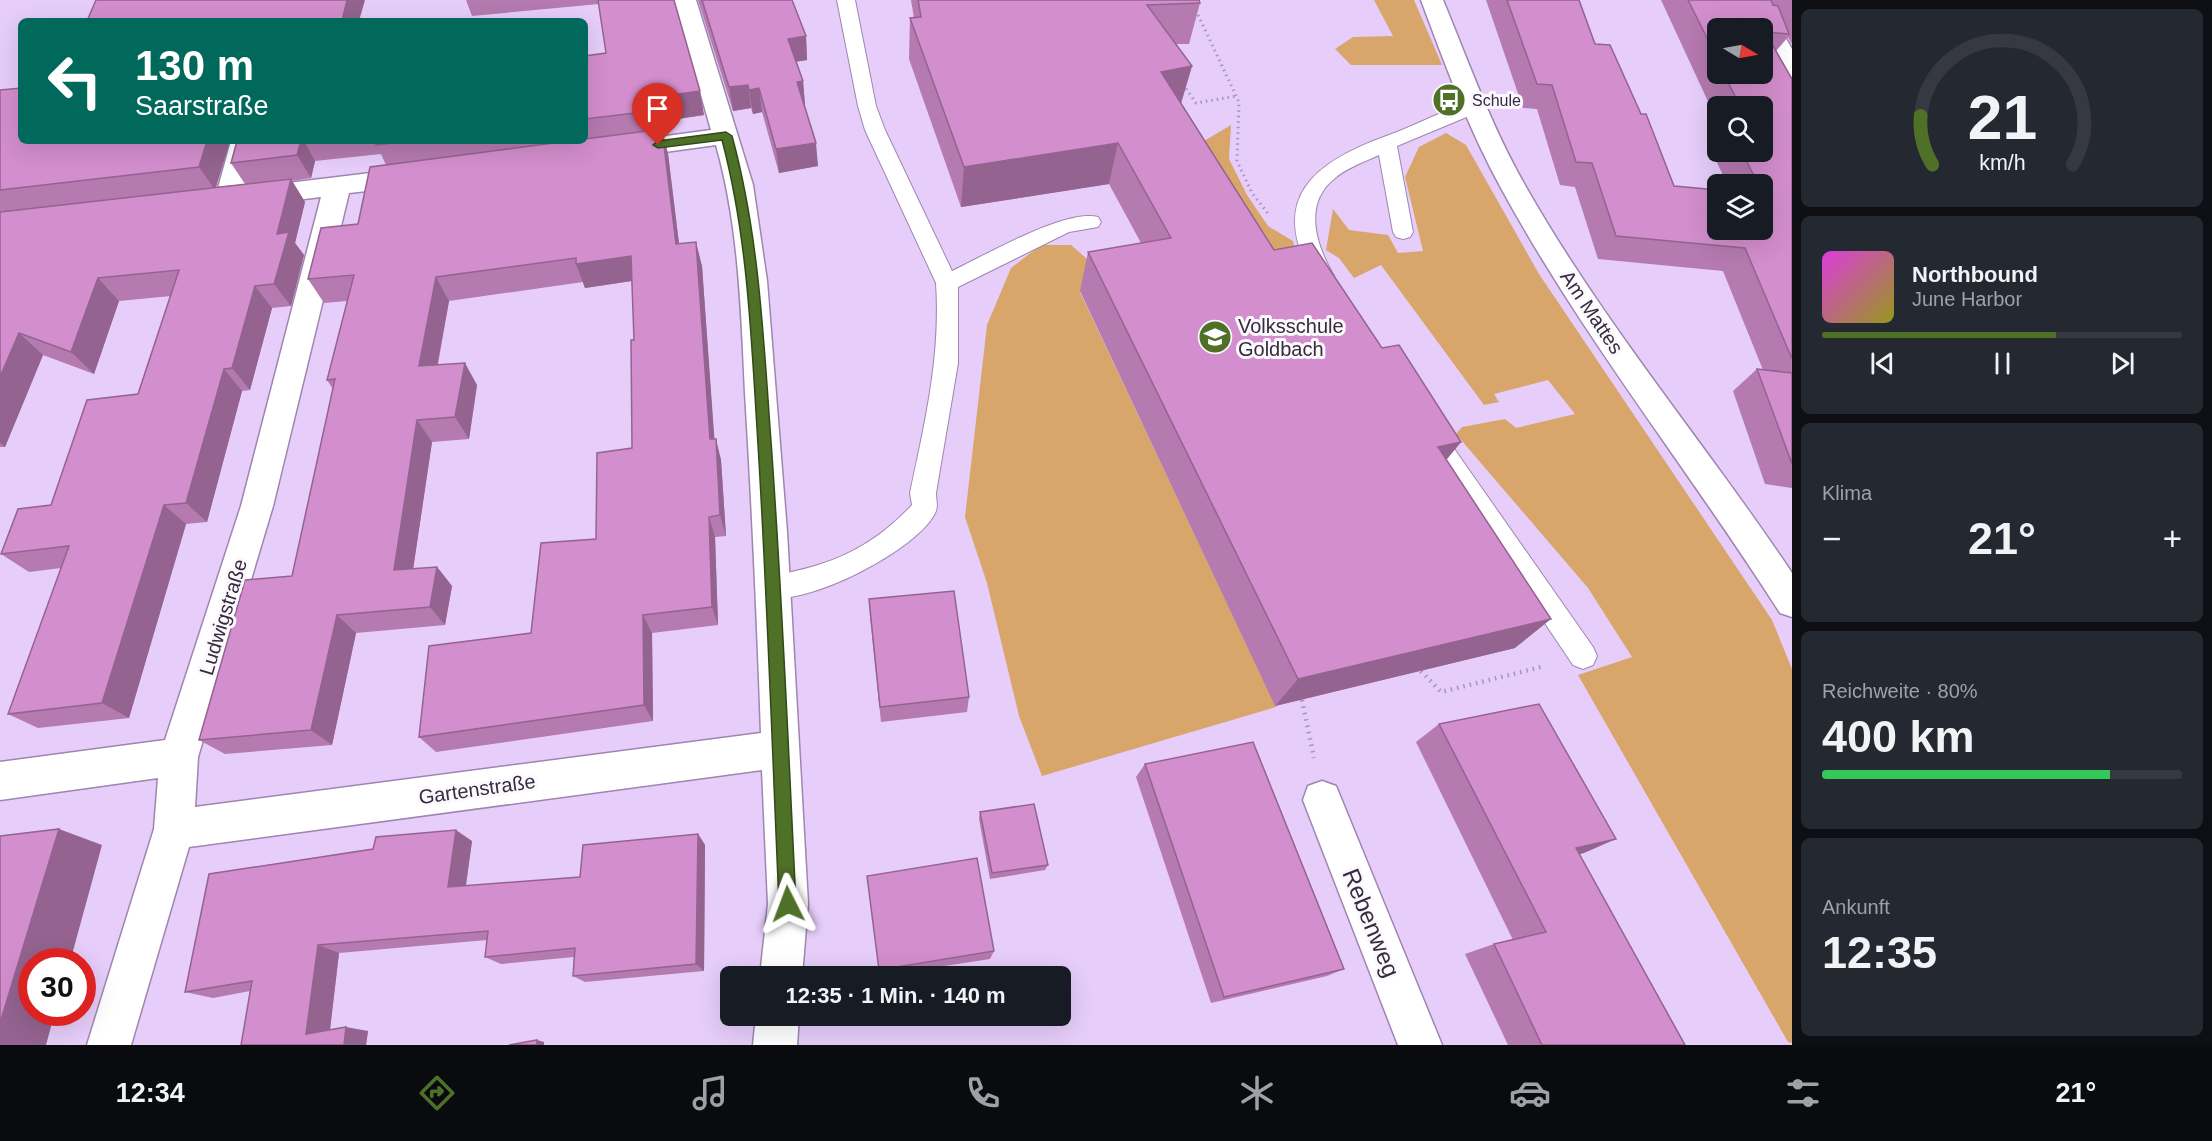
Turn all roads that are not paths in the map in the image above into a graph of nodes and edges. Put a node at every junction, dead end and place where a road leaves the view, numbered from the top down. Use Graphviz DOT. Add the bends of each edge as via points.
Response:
graph roads {
  1 [pos="685,0"];
  2 [pos="846,0"];
  3 [pos="1431,0"];
  4 [pos="1753,0"];
  5 [pos="1792,70"];
  6 [pos="1474,107"];
  7 [pos="726,136"];
  8 [pos="1386,142"];
  9 [pos="243,144"];
  10 [pos="597,153"];
  11 [pos="431,175"];
  12 [pos="337,187"];
  13 [pos="1090,222"];
  14 [pos="1402,232"];
  15 [pos="947,283"];
  16 [pos="1334,292"];
  17 [pos="1415,410"];
  18 [pos="773,588"];
  19 [pos="1792,602"];
  20 [pos="1583,656"];
  21 [pos="780,749"];
  22 [pos="179,757"];
  23 [pos="0,781"];
  24 [pos="1322,800"];
  25 [pos="174,829"];
  26 [pos="782,966"];
  27 [pos="777,1026"];
  28 [pos="109,1045"];
  29 [pos="775,1045"];
  30 [pos="1420,1045"];
  1 -- 7 [label="street"];
  2 -- 15 [label="lane" via="875,130"];
  3 -- 6 [label="street, Am Mattes"];
  4 -- 5 [label="street"];
  6 -- 8 [label="lane"];
  6 -- 19 [label="street, Am Mattes" via="1513,188 1585,304"];
  7 -- 10 [label="street"];
  7 -- 18 [label="street" via="740,185 753,281"];
  8 -- 14 [label="lane"];
  8 -- 16 [label="lane" via="1326,174 1306,201 1306,243"];
  9 -- 12 [label="street" via="217,200"];
  11 -- 12 [label="street"];
  12 -- 22 [label="street, Ludwigstraße" via="257,506"];
  13 -- 15 [label="lane" via="1065,226"];
  15 -- 18 [label="lane" via="949,356 923,493 925,508 905,532 876,553 814,579"];
  17 -- 20 [label="lane"];
  18 -- 21 [label="street"];
  21 -- 25 [label="street, Gartenstraße"];
  21 -- 26 [label="street" via="788,904"];
  22 -- 23 [label="street"];
  22 -- 25 [label="street, Ludwigstraße"];
  24 -- 30 [label="street, Rebenweg"];
  25 -- 28 [label="street, Ludwigstraße"];
  27 -- 29 [label="street"];
}
